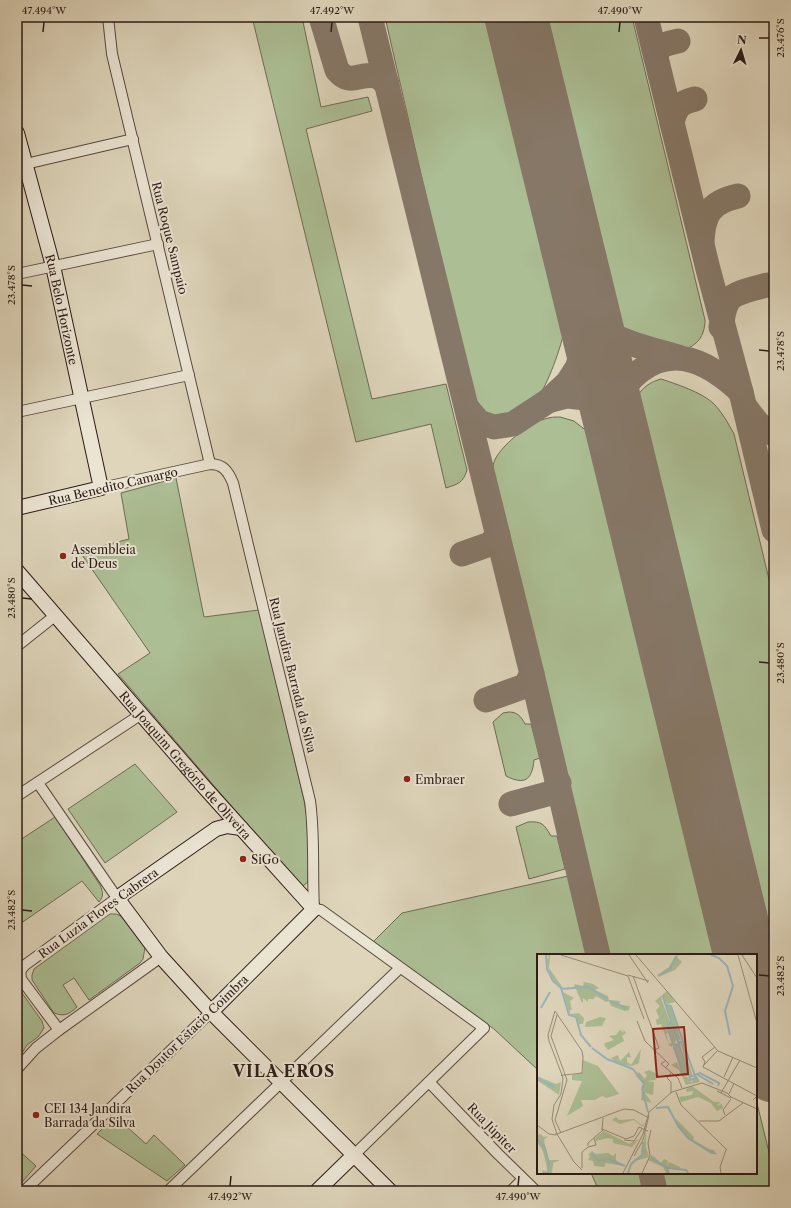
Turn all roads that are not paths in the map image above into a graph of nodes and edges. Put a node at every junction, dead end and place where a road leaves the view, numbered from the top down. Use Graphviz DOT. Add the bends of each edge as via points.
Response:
graph roads {
  1 [pos="108,17"];
  2 [pos="17,133"];
  3 [pos="133,139"];
  4 [pos="21,165"];
  5 [pos="158,244"];
  6 [pos="53,266"];
  7 [pos="17,274"];
  8 [pos="189,375"];
  9 [pos="82,398"];
  10 [pos="17,412"];
  11 [pos="210,464"];
  12 [pos="101,488"];
  13 [pos="17,508"];
  14 [pos="18,575"];
  15 [pos="56,615"];
  16 [pos="17,646"];
  17 [pos="140,714"];
  18 [pos="38,783"];
  19 [pos="17,796"];
  20 [pos="217,802"];
  21 [pos="240,828"];
  22 [pos="216,829"];
  23 [pos="117,898"];
  24 [pos="314,909"];
  25 [pos="161,957"];
  26 [pos="400,968"];
  27 [pos="211,1005"];
  28 [pos="59,1030"];
  29 [pos="17,1070"];
  30 [pos="282,1082"];
  31 [pos="429,1082"];
  32 [pos="355,1154"];
  33 [pos="523,1179"];
  34 [pos="24,1191"];
  35 [pos="168,1191"];
  36 [pos="317,1191"];
  37 [pos="390,1191"];
  38 [pos="511,1191"];
  39 [pos="536,1191"];
  1 -- 3 [label="street, Rua Roque Sampaio" via="112,54"];
  2 -- 4 [label="street, Rua Belo Horizonte"];
  3 -- 4 [label="street"];
  3 -- 5 [label="street, Rua Roque Sampaio"];
  4 -- 6 [label="street, Rua Belo Horizonte"];
  5 -- 6 [label="street"];
  5 -- 8 [label="street, Rua Roque Sampaio"];
  6 -- 7 [label="street"];
  6 -- 9 [label="street, Rua Belo Horizonte"];
  8 -- 9 [label="street"];
  8 -- 11 [label="street, Rua Roque Sampaio"];
  9 -- 10 [label="street"];
  9 -- 12 [label="street, Rua Belo Horizonte"];
  11 -- 12 [label="street, Rua Benedito Camargo"];
  11 -- 24 [label="street, Rua Jandira Barrada da Silva" via="221,465 229,472 233,483 310,801"];
  12 -- 13 [label="street, Rua Benedito Camargo"];
  14 -- 15 [label="street, Rua Joaquim Gregório de Oliveira"];
  15 -- 16 [label="street"];
  15 -- 17 [label="street, Rua Joaquim Gregório de Oliveira"];
  17 -- 18 [label="street"];
  17 -- 20 [label="street, Rua Joaquim Gregório de Oliveira"];
  18 -- 19 [label="street"];
  18 -- 23 [label="street"];
  20 -- 21 [label="street, Rua Joaquim Gregório de Oliveira"];
  20 -- 22 [label="street" via="220,823"];
  21 -- 22 [label="street, Rua Luzia Flores Cabrera" via="227,826"];
  21 -- 24 [label="street, Rua Joaquim Gregório de Oliveira"];
  22 -- 23 [label="street, Rua Luzia Flores Cabrera"];
  23 -- 25 [label="street"];
  23 -- 28 [label="street, Rua Luzia Flores Cabrera" via="21,969 21,979"];
  24 -- 26 [label="street, Rua Joaquim Gregório de Oliveira" via="320,910"];
  24 -- 27 [label="street, Rua Doutor Estacio Coimbra"];
  25 -- 27 [label="street"];
  25 -- 28 [label="street"];
  26 -- 30 [label="street"];
  26 -- 31 [label="street, Rua Joaquim Gregório de Oliveira" via="484,1028"];
  27 -- 30 [label="street"];
  27 -- 34 [label="street, Rua Doutor Estacio Coimbra"];
  28 -- 29 [label="street" via="36,1048"];
  30 -- 32 [label="street"];
  30 -- 35 [label="street"];
  31 -- 32 [label="street"];
  31 -- 33 [label="street, Rua Júpiter"];
  32 -- 36 [label="street"];
  32 -- 37 [label="street"];
  33 -- 38 [label="street"];
  33 -- 39 [label="street, Rua Júpiter"];
}
